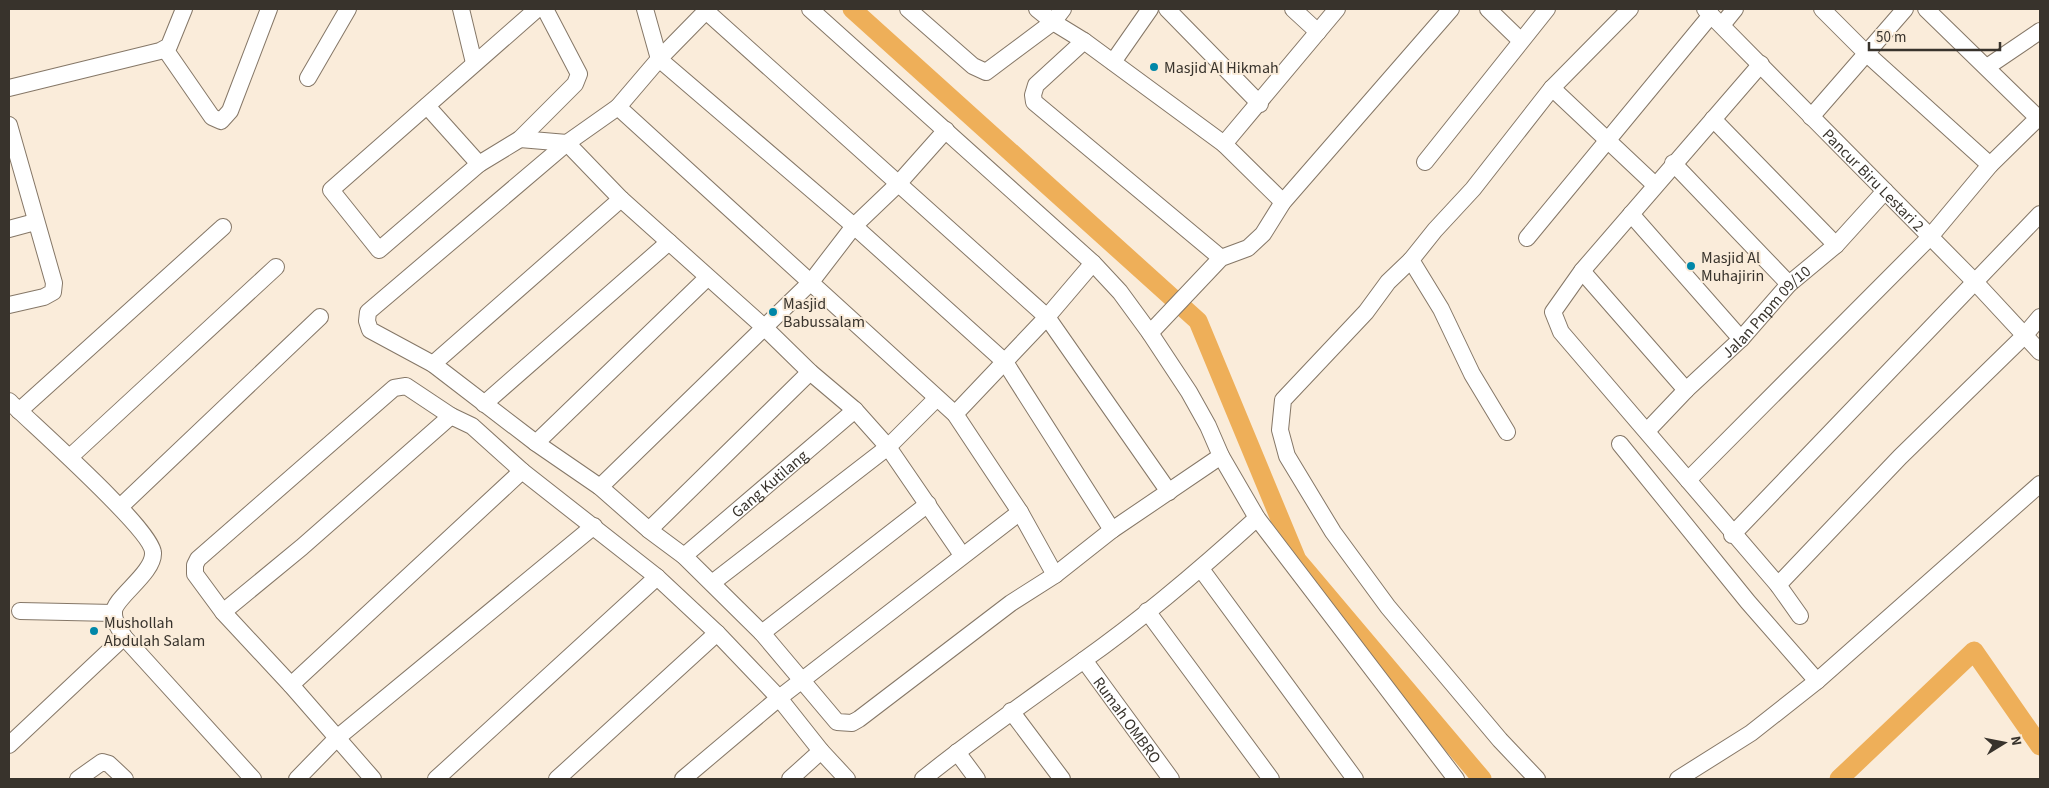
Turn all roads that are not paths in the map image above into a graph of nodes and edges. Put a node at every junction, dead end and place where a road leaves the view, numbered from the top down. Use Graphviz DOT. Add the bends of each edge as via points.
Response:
graph roads {
  1 [pos="184,9"];
  2 [pos="269,9"];
  3 [pos="348,9"];
  4 [pos="461,9"];
  5 [pos="537,9"];
  6 [pos="545,9"];
  7 [pos="645,9"];
  8 [pos="810,9"];
  9 [pos="908,9"];
  10 [pos="1037,9"];
  11 [pos="1063,9"];
  12 [pos="1150,9"];
  13 [pos="1167,9"];
  14 [pos="1293,9"];
  15 [pos="1337,9"];
  16 [pos="1451,9"];
  17 [pos="1488,9"];
  18 [pos="1547,9"];
  19 [pos="1630,9"];
  20 [pos="1735,9"];
  21 [pos="1823,9"];
  22 [pos="1905,9"];
  23 [pos="707,10"];
  24 [pos="1930,10"];
  25 [pos="1713,16"];
  26 [pos="1053,22"];
  27 [pos="2040,31"];
  28 [pos="1318,32"];
  29 [pos="1520,40"];
  30 [pos="1084,41"];
  31 [pos="165,49"];
  32 [pos="1866,54"];
  33 [pos="659,59"];
  34 [pos="1113,62"];
  35 [pos="474,63"];
  36 [pos="1761,64"];
  37 [pos="1987,67"];
  38 [pos="308,78"];
  39 [pos="9,88"];
  40 [pos="1552,88"];
  41 [pos="1260,104"];
  42 [pos="427,106"];
  43 [pos="618,107"];
  44 [pos="1811,116"];
  45 [pos="2039,117"];
  46 [pos="1713,119"];
  47 [pos="9,125"];
  48 [pos="946,130"];
  49 [pos="520,140"];
  50 [pos="1606,140"];
  51 [pos="567,143"];
  52 [pos="1224,144"];
  53 [pos="14,161"];
  54 [pos="1425,162"];
  55 [pos="479,164"];
  56 [pos="1673,164"];
  57 [pos="1990,166"];
  58 [pos="898,184"];
  59 [pos="1655,185"];
  60 [pos="1885,191"];
  61 [pos="621,199"];
  62 [pos="1283,202"];
  63 [pos="1631,214"];
  64 [pos="2040,214"];
  65 [pos="35,222"];
  66 [pos="854,226"];
  67 [pos="223,227"];
  68 [pos="9,229"];
  69 [pos="1527,238"];
  70 [pos="1929,238"];
  71 [pos="668,242"];
  72 [pos="1836,245"];
  73 [pos="1221,258"];
  74 [pos="1411,260"];
  75 [pos="1093,263"];
  76 [pos="276,267"];
  77 [pos="1582,271"];
  78 [pos="707,278"];
  79 [pos="811,282"];
  80 [pos="1976,283"];
  81 [pos="1789,284"];
  82 [pos="9,305"];
  83 [pos="1047,317"];
  84 [pos="2040,317"];
  85 [pos="320,318"];
  86 [pos="765,328"];
  87 [pos="1150,333"];
  88 [pos="2024,336"];
  89 [pos="1741,339"];
  90 [pos="2040,352"];
  91 [pos="1005,362"];
  92 [pos="433,364"];
  93 [pos="810,372"];
  94 [pos="1686,390"];
  95 [pos="936,398"];
  96 [pos="484,404"];
  97 [pos="14,406"];
  98 [pos="855,410"];
  99 [pos="955,414"];
  100 [pos="451,416"];
  101 [pos="1648,431"];
  102 [pos="1507,432"];
  103 [pos="536,443"];
  104 [pos="1620,444"];
  105 [pos="888,447"];
  106 [pos="1221,456"];
  107 [pos="70,458"];
  108 [pos="522,471"];
  109 [pos="1688,480"];
  110 [pos="2040,484"];
  111 [pos="600,487"];
  112 [pos="1169,492"];
  113 [pos="928,504"];
  114 [pos="120,507"];
  115 [pos="1020,512"];
  116 [pos="1257,518"];
  117 [pos="594,526"];
  118 [pos="649,530"];
  119 [pos="1112,530"];
  120 [pos="1732,535"];
  121 [pos="962,555"];
  122 [pos="684,556"];
  123 [pos="1201,569"];
  124 [pos="1055,575"];
  125 [pos="657,577"];
  126 [pos="712,583"];
  127 [pos="1778,585"];
  128 [pos="20,611"];
  129 [pos="1147,611"];
  130 [pos="223,612"];
  131 [pos="114,613"];
  132 [pos="1800,616"];
  133 [pos="717,633"];
  134 [pos="762,633"];
  135 [pos="124,637"];
  136 [pos="1084,660"];
  137 [pos="802,680"];
  138 [pos="1817,681"];
  139 [pos="291,684"];
  140 [pos="779,698"];
  141 [pos="1011,710"];
  142 [pos="337,738"];
  143 [pos="9,745"];
  144 [pos="821,751"];
  145 [pos="957,752"];
  146 [pos="78,779"];
  147 [pos="125,779"];
  148 [pos="253,779"];
  149 [pos="297,779"];
  150 [pos="374,779"];
  151 [pos="436,779"];
  152 [pos="557,779"];
  153 [pos="683,779"];
  154 [pos="790,779"];
  155 [pos="847,779"];
  156 [pos="923,779"];
  157 [pos="977,779"];
  158 [pos="1062,779"];
  159 [pos="1171,779"];
  160 [pos="1271,779"];
  161 [pos="1356,779"];
  162 [pos="1456,779"];
  163 [pos="1537,779"];
  164 [pos="1678,779"];
  1 -- 31 [label="street"];
  2 -- 31 [label="street" via="230,111 221,121 212,118"];
  3 -- 38 [label="street"];
  4 -- 35 [label="street"];
  5 -- 35 [label="street"];
  6 -- 49 [label="street" via="579,74 575,84"];
  7 -- 33 [label="street"];
  8 -- 48 [label="street"];
  9 -- 26 [label="street" via="973,66 986,72"];
  10 -- 26 [label="street"];
  11 -- 26 [label="street"];
  12 -- 34 [label="street"];
  13 -- 41 [label="street"];
  14 -- 28 [label="street"];
  15 -- 28 [label="street"];
  16 -- 62 [label="street"];
  17 -- 29 [label="street"];
  18 -- 29 [label="street"];
  19 -- 40 [label="street"];
  20 -- 25 [label="street"];
  21 -- 32 [label="street"];
  22 -- 32 [label="street"];
  23 -- 33 [label="street"];
  23 -- 58 [label="street"];
  24 -- 37 [label="street"];
  25 -- 36 [label="street, Pancur Biru Lestari 2"];
  25 -- 50 [label="street"];
  26 -- 30 [label="street"];
  27 -- 37 [label="street"];
  28 -- 41 [label="street"];
  29 -- 54 [label="street"];
  30 -- 34 [label="street"];
  30 -- 73 [label="street" via="1036,86 1034,102"];
  31 -- 39 [label="street"];
  32 -- 44 [label="street"];
  32 -- 57 [label="street"];
  33 -- 43 [label="street"];
  33 -- 66 [label="street"];
  34 -- 52 [label="street"];
  35 -- 42 [label="street"];
  36 -- 44 [label="street, Pancur Biru Lestari 2"];
  36 -- 46 [label="street"];
  37 -- 45 [label="street"];
  40 -- 50 [label="street"];
  40 -- 74 [label="street" via="1473,189"];
  41 -- 52 [label="street"];
  42 -- 55 [label="street"];
  42 -- 55 [label="street" via="331,190 379,250"];
  43 -- 51 [label="street"];
  43 -- 79 [label="street"];
  44 -- 60 [label="street, Pancur Biru Lestari 2"];
  45 -- 57 [label="street"];
  46 -- 56 [label="street"];
  46 -- 72 [label="street"];
  47 -- 53 [label="street"];
  48 -- 58 [label="street"];
  48 -- 75 [label="street"];
  49 -- 51 [label="street"];
  49 -- 55 [label="street"];
  50 -- 59 [label="street"];
  50 -- 69 [label="street"];
  51 -- 61 [label="street"];
  51 -- 92 [label="street" via="368,312 370,330"];
  52 -- 62 [label="street"];
  53 -- 65 [label="street"];
  56 -- 59 [label="street"];
  56 -- 81 [label="street"];
  57 -- 70 [label="street"];
  58 -- 66 [label="street"];
  58 -- 83 [label="street"];
  59 -- 63 [label="street"];
  60 -- 70 [label="street, Pancur Biru Lestari 2"];
  60 -- 72 [label="street, Jalan Pnpm 09/10"];
  61 -- 71 [label="street"];
  61 -- 92 [label="street"];
  62 -- 73 [label="street" via="1262,234 1248,248"];
  63 -- 77 [label="street"];
  63 -- 89 [label="street"];
  64 -- 80 [label="street"];
  65 -- 68 [label="street"];
  65 -- 82 [label="street" via="54,283 52,292"];
  66 -- 79 [label="street"];
  66 -- 91 [label="street"];
  67 -- 97 [label="street"];
  70 -- 80 [label="street, Pancur Biru Lestari 2"];
  70 -- 109 [label="street"];
  71 -- 78 [label="street"];
  71 -- 96 [label="street"];
  72 -- 81 [label="street, Jalan Pnpm 09/10"];
  73 -- 87 [label="street"];
  74 -- 102 [label="street"];
  74 -- 163 [label="street" via="1283,400 1280,430 1288,456 1333,532 1388,607"];
  75 -- 83 [label="street"];
  75 -- 87 [label="street" via="1120,292"];
  76 -- 107 [label="street"];
  77 -- 94 [label="street"];
  77 -- 101 [label="street" via="1553,312 1561,332"];
  78 -- 86 [label="street"];
  78 -- 103 [label="street"];
  79 -- 86 [label="street"];
  79 -- 95 [label="street"];
  80 -- 88 [label="street, Pancur Biru Lestari 2"];
  80 -- 120 [label="street"];
  81 -- 89 [label="street, Jalan Pnpm 09/10"];
  83 -- 91 [label="street"];
  83 -- 112 [label="street"];
  84 -- 88 [label="street"];
  85 -- 114 [label="street"];
  86 -- 93 [label="street"];
  86 -- 111 [label="street"];
  87 -- 106 [label="street" via="1208,426"];
  88 -- 90 [label="street, Pancur Biru Lestari 2"];
  88 -- 127 [label="street" via="1900,457"];
  89 -- 94 [label="street, Jalan Pnpm 09/10"];
  91 -- 99 [label="street"];
  91 -- 119 [label="street"];
  92 -- 96 [label="street"];
  93 -- 98 [label="street"];
  93 -- 118 [label="street"];
  94 -- 101 [label="street, Jalan Pnpm 09/10"];
  95 -- 99 [label="street"];
  95 -- 105 [label="street"];
  96 -- 103 [label="street"];
  97 -- 107 [label="street"];
  98 -- 105 [label="street"];
  98 -- 122 [label="street, Gang Kutilang"];
  99 -- 115 [label="street"];
  100 -- 108 [label="street" via="472,426"];
  100 -- 130 [label="street"];
  100 -- 130 [label="street" via="406,386 394,388 198,559 196,574"];
  101 -- 109 [label="street"];
  103 -- 111 [label="street"];
  104 -- 138 [label="street" via="1748,602"];
  105 -- 113 [label="street"];
  105 -- 126 [label="street"];
  106 -- 112 [label="street"];
  106 -- 116 [label="street"];
  107 -- 114 [label="street"];
  108 -- 117 [label="street"];
  108 -- 139 [label="street"];
  109 -- 120 [label="street"];
  110 -- 138 [label="street"];
  111 -- 118 [label="street"];
  112 -- 119 [label="street"];
  113 -- 121 [label="street"];
  113 -- 134 [label="street"];
  114 -- 131 [label="street" via="154,552 151,562 114,608"];
  115 -- 121 [label="street"];
  115 -- 124 [label="street"];
  116 -- 123 [label="street"];
  116 -- 162 [label="street"];
  117 -- 125 [label="street"];
  117 -- 142 [label="street"];
  118 -- 122 [label="street"];
  119 -- 124 [label="street"];
  120 -- 127 [label="street"];
  121 -- 137 [label="street"];
  122 -- 126 [label="street"];
  123 -- 129 [label="street"];
  123 -- 161 [label="street"];
  124 -- 137 [label="street" via="1011,603 852,722 837,722"];
  125 -- 133 [label="street"];
  125 -- 151 [label="street"];
  126 -- 134 [label="street"];
  127 -- 132 [label="street"];
  128 -- 131 [label="street"];
  129 -- 136 [label="street"];
  129 -- 160 [label="street"];
  130 -- 139 [label="street"];
  131 -- 135 [label="street"];
  133 -- 140 [label="street"];
  133 -- 152 [label="street"];
  134 -- 137 [label="street"];
  135 -- 143 [label="street"];
  135 -- 148 [label="street"];
  136 -- 141 [label="street"];
  136 -- 159 [label="street, Rumah OMBRO"];
  137 -- 140 [label="street"];
  138 -- 164 [label="street" via="1751,733"];
  139 -- 142 [label="street"];
  140 -- 144 [label="street"];
  140 -- 153 [label="street"];
  141 -- 145 [label="street"];
  141 -- 158 [label="street"];
  142 -- 149 [label="street"];
  142 -- 150 [label="street"];
  144 -- 154 [label="street"];
  144 -- 155 [label="street"];
  145 -- 156 [label="street"];
  145 -- 157 [label="street"];
  146 -- 147 [label="street" via="102,762 109,764"];
}
